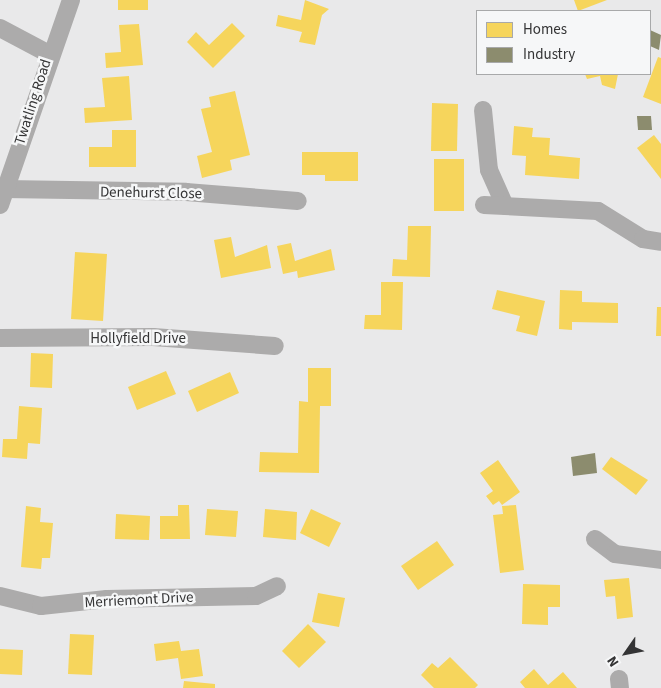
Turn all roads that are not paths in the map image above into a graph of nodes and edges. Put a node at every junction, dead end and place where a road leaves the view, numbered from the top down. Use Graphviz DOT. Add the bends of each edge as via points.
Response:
graph roads {
  1 [pos="71,0"];
  2 [pos="0,28"];
  3 [pos="49,54"];
  4 [pos="483,110"];
  5 [pos="2,197"];
  6 [pos="298,201"];
  7 [pos="484,205"];
  8 [pos="505,206"];
  9 [pos="661,242"];
  10 [pos="0,338"];
  11 [pos="276,346"];
  12 [pos="594,539"];
  13 [pos="661,560"];
  14 [pos="277,586"];
  15 [pos="0,596"];
  1 -- 3 [label="street, Twatling Road"];
  2 -- 3 [label="street"];
  3 -- 5 [label="street, Twatling Road"];
  4 -- 8 [label="street" via="492,179"];
  5 -- 6 [label="street, Denehurst Close" via="186,192"];
  7 -- 8 [label="street"];
  8 -- 9 [label="street" via="598,212 643,239"];
  10 -- 11 [label="street, Hollyfield Drive" via="153,338"];
  12 -- 13 [label="street" via="614,554"];
  14 -- 15 [label="street, Merriemont Drive" via="256,596 108,599 41,606"];
}
